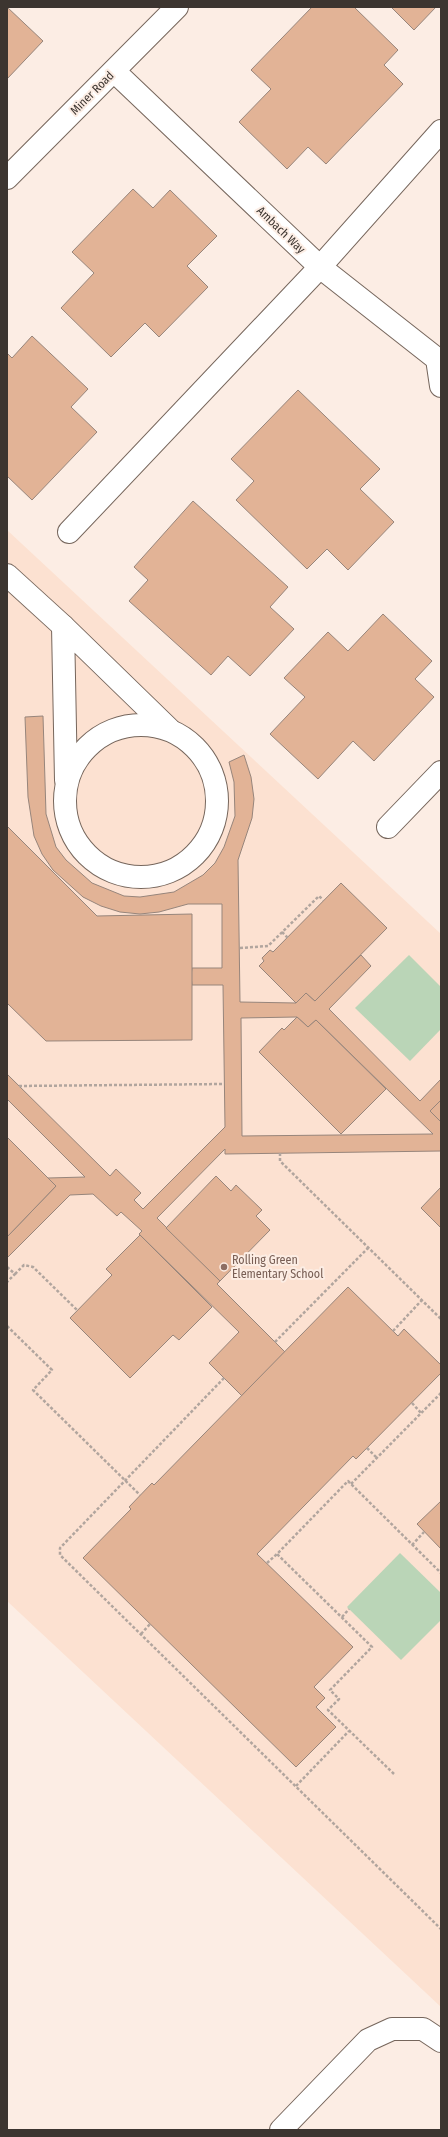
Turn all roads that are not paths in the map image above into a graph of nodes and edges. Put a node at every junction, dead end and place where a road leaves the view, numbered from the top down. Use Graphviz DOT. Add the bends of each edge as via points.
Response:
graph roads {
  1 [pos="177,7"];
  2 [pos="114,71"];
  3 [pos="441,131"];
  4 [pos="7,178"];
  5 [pos="320,267"];
  6 [pos="439,359"];
  7 [pos="441,386"];
  8 [pos="69,532"];
  9 [pos="7,575"];
  10 [pos="63,626"];
  11 [pos="169,729"];
  12 [pos="441,772"];
  13 [pos="66,786"];
  14 [pos="388,826"];
  15 [pos="441,2041"];
  16 [pos="281,2130"];
  1 -- 2 [label="street, Miner Road"];
  2 -- 4 [label="street, Miner Road"];
  2 -- 5 [label="street, Ambach Way"];
  3 -- 5 [label="street"];
  5 -- 6 [label="street, Ambach Way"];
  5 -- 8 [label="street"];
  6 -- 7 [label="street, Ambach Way"];
  9 -- 10 [label="street"];
  10 -- 11 [label="street"];
  10 -- 13 [label="street"];
  11 -- 13 [label="street" via="148,724 127,725 107,732 89,745 76,761"];
  11 -- 13 [label="street" via="192,743 209,763 217,788 217,815 207,840 190,860 166,873 140,878 114,872 91,859 74,838 66,813"];
  12 -- 14 [label="street"];
  15 -- 16 [label="street" via="422,2029 392,2029 368,2040"];
}
